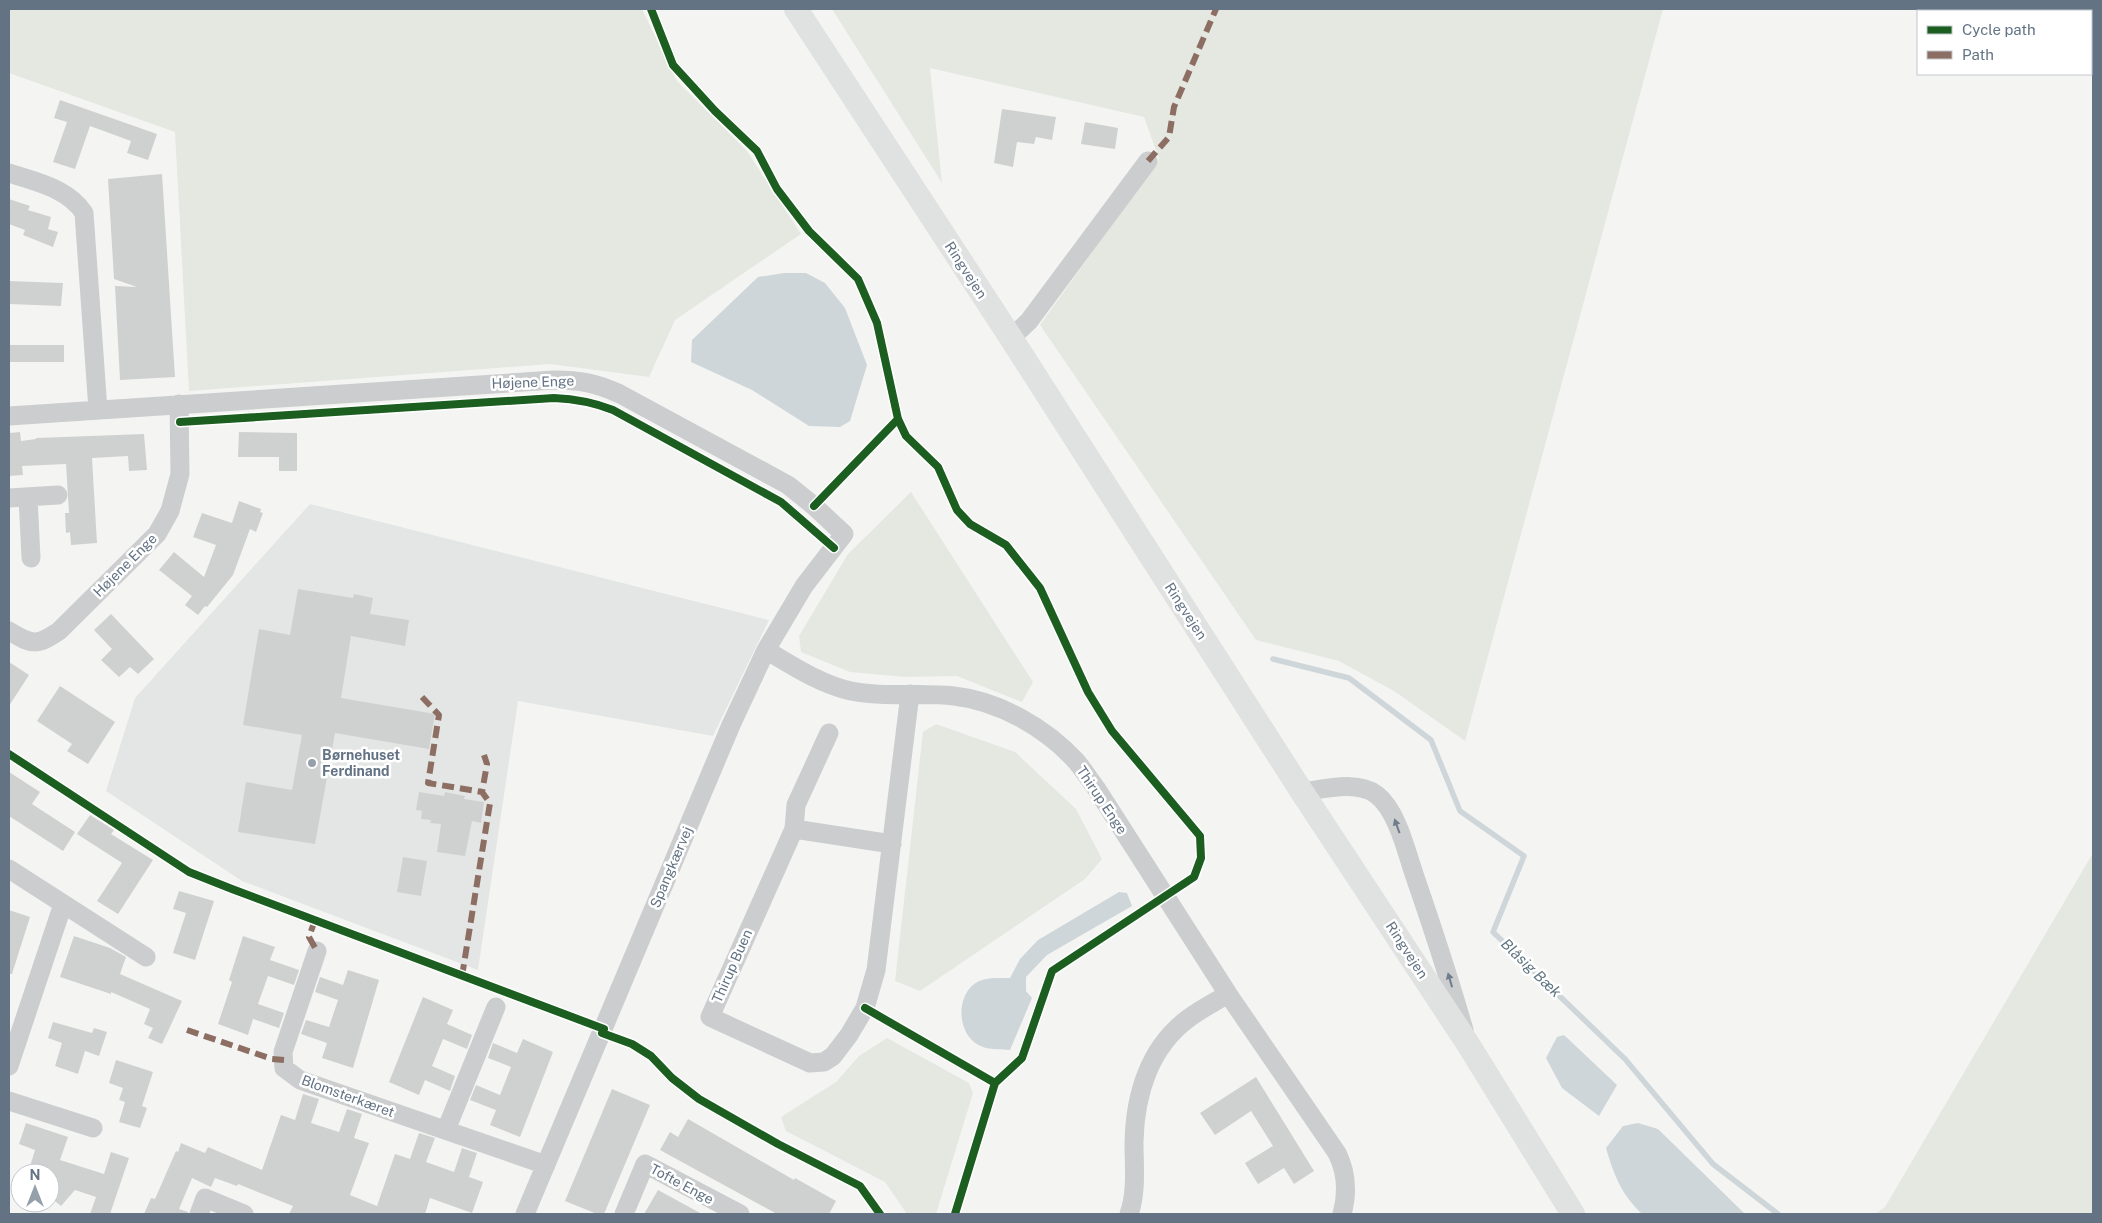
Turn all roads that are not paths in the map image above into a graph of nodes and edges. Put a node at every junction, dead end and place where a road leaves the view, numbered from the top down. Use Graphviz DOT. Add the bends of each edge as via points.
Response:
graph roads {
  1 [pos="796,9"];
  2 [pos="1148,161"];
  3 [pos="9,173"];
  4 [pos="1011,338"];
  5 [pos="179,404"];
  6 [pos="98,410"];
  7 [pos="9,416"];
  8 [pos="58,495"];
  9 [pos="28,497"];
  10 [pos="9,498"];
  11 [pos="844,534"];
  12 [pos="31,558"];
  13 [pos="9,631"];
  14 [pos="766,650"];
  15 [pos="910,694"];
  16 [pos="829,733"];
  17 [pos="1302,792"];
  18 [pos="794,829"];
  19 [pos="892,844"];
  20 [pos="9,869"];
  21 [pos="63,904"];
  22 [pos="317,951"];
  23 [pos="146,957"];
  24 [pos="1228,994"];
  25 [pos="496,1007"];
  26 [pos="1468,1044"];
  27 [pos="9,1066"];
  28 [pos="9,1101"];
  29 [pos="93,1128"];
  30 [pos="446,1130"];
  31 [pos="546,1165"];
  32 [pos="199,1214"];
  33 [pos="244,1214"];
  34 [pos="525,1214"];
  35 [pos="624,1214"];
  36 [pos="740,1214"];
  37 [pos="1129,1214"];
  38 [pos="1342,1214"];
  39 [pos="1573,1214"];
  1 -- 4 [label="main road, Ringvejen"];
  2 -- 4 [label="street" via="1029,321"];
  3 -- 6 [label="street" via="63,192 77,202 84,213"];
  4 -- 17 [label="main road, Ringvejen"];
  5 -- 6 [label="street, Højene Enge"];
  5 -- 11 [label="street, Højene Enge" via="580,380 600,384 620,394 788,485"];
  5 -- 13 [label="street, Højene Enge" via="180,474 170,511 157,534 59,631 43,642 29,642"];
  6 -- 7 [label="street, Højene Enge"];
  8 -- 9 [label="street"];
  9 -- 10 [label="street"];
  9 -- 12 [label="street"];
  11 -- 14 [label="street, Spangkærvej" via="804,586"];
  14 -- 15 [label="street, Thirup Enge" via="812,677 851,691"];
  14 -- 31 [label="street, Spangkærvej"];
  15 -- 19 [label="street"];
  15 -- 24 [label="street, Thirup Enge" via="955,696 995,706 1025,720 1076,761"];
  16 -- 18 [label="street, Thirup Buen" via="796,805"];
  17 -- 26 [label="main road, Ringvejen"];
  26 -- 17 [label="street, one-way" via="1441,950 1392,814 1377,795 1358,787"];
  18 -- 19 [label="street"];
  18 -- 19 [label="street, Thirup Buen" via="710,1017 810,1063 824,1062 833,1056 850,1036 865,1008 876,970"];
  20 -- 21 [label="street"];
  21 -- 23 [label="street"];
  21 -- 27 [label="street"];
  22 -- 30 [label="street, Blomsterkæret" via="283,1052 284,1068 300,1080"];
  24 -- 37 [label="street" via="1189,1017 1173,1032 1147,1072 1134,1116 1134,1181"];
  24 -- 38 [label="street, Thirup Enge" via="1343,1166 1346,1196"];
  25 -- 30 [label="street"];
  26 -- 39 [label="main road, Ringvejen"];
  28 -- 29 [label="street"];
  30 -- 31 [label="street, Blomsterkæret"];
  31 -- 34 [label="street, Spangkærvej"];
  32 -- 33 [label="street" via="206,1198"];
  35 -- 36 [label="street, Tofte Enge" via="645,1164"];
}
